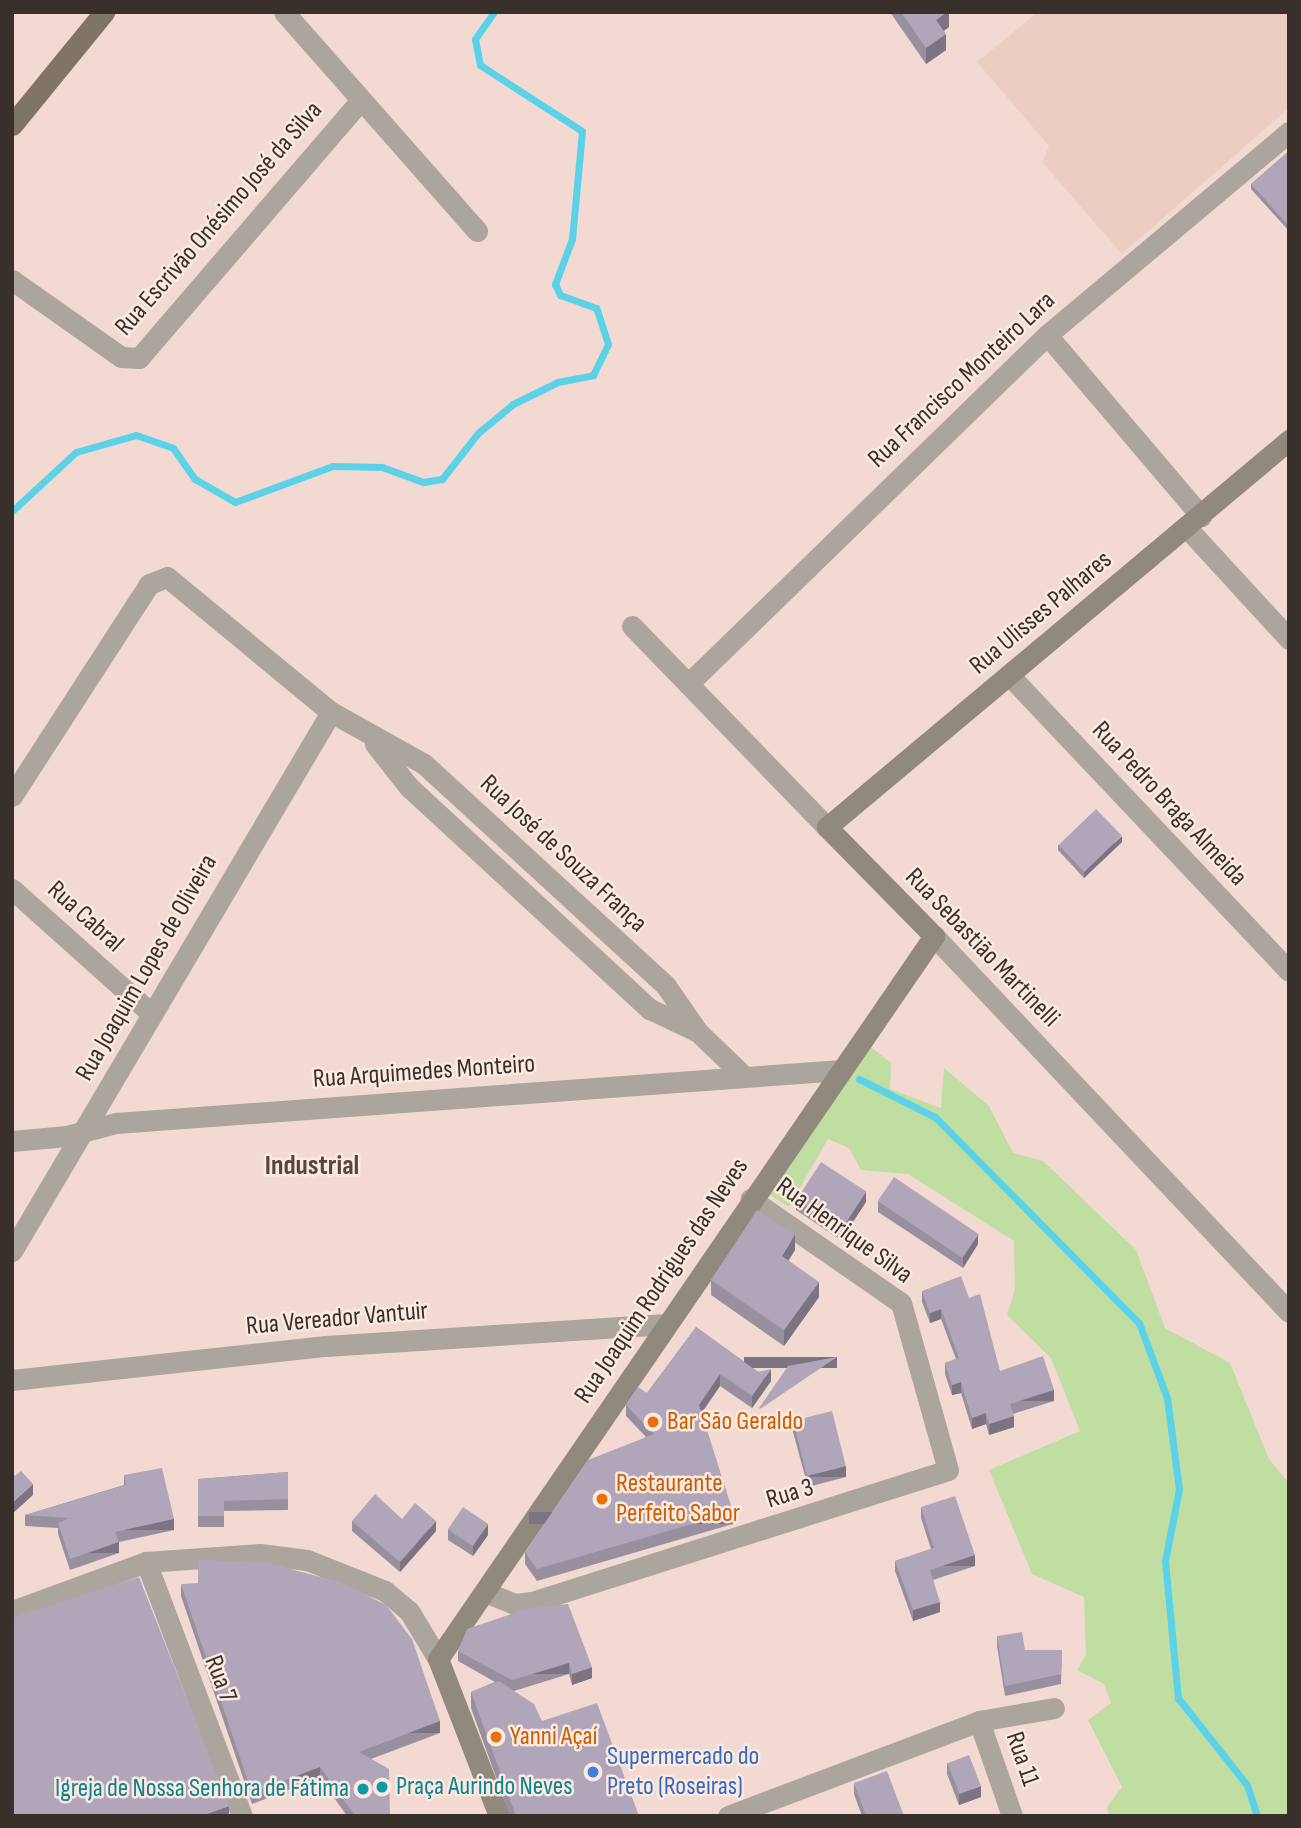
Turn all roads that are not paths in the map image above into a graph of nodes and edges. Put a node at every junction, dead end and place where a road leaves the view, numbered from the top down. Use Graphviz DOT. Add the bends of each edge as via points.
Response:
graph roads {
  1 [pos="104,12"];
  2 [pos="284,12"];
  3 [pos="359,101"];
  4 [pos="12,125"];
  5 [pos="1289,132"];
  6 [pos="477,231"];
  7 [pos="12,280"];
  8 [pos="1047,335"];
  9 [pos="1289,440"];
  10 [pos="1194,522"];
  11 [pos="632,626"];
  12 [pos="1289,639"];
  13 [pos="1009,675"];
  14 [pos="688,684"];
  15 [pos="331,712"];
  16 [pos="12,796"];
  17 [pos="827,827"];
  18 [pos="12,889"];
  19 [pos="934,936"];
  20 [pos="1289,971"];
  21 [pos="152,1014"];
  22 [pos="841,1070"];
  23 [pos="745,1077"];
  24 [pos="84,1132"];
  25 [pos="12,1141"];
  26 [pos="751,1199"];
  27 [pos="12,1251"];
  28 [pos="1289,1312"];
  29 [pos="666,1324"];
  30 [pos="12,1380"];
  31 [pos="948,1470"];
  32 [pos="146,1562"];
  33 [pos="485,1592"];
  34 [pos="12,1611"];
  35 [pos="438,1659"];
  36 [pos="1054,1708"];
  37 [pos="979,1721"];
  38 [pos="242,1816"];
  39 [pos="499,1816"];
  40 [pos="728,1816"];
  41 [pos="1012,1816"];
  1 -- 4 [label="main road"];
  2 -- 3 [label="street"];
  3 -- 6 [label="street"];
  3 -- 7 [label="street, Rua Escrivão Onésimo José da Silva" via="139,358 121,357"];
  5 -- 8 [label="street, Rua Francisco Monteiro Lara"];
  8 -- 10 [label="street"];
  8 -- 14 [label="street, Rua Francisco Monteiro Lara"];
  9 -- 10 [label="street, Rua Ulisses Palhares"];
  10 -- 12 [label="street"];
  10 -- 13 [label="street, Rua Ulisses Palhares"];
  11 -- 14 [label="street, Rua Sebastião Martinelli"];
  13 -- 17 [label="street, Rua Ulisses Palhares"];
  13 -- 20 [label="street, Rua Pedro Braga Almeida"];
  14 -- 17 [label="street, Rua Sebastião Martinelli"];
  15 -- 16 [label="street, Rua José de Souza França" via="174,580 160,576 149,584"];
  15 -- 21 [label="street, Rua Joaquim Lopes de Oliveira"];
  15 -- 23 [label="street, Rua José de Souza França" via="371,739 409,786 650,1009 698,1032"];
  17 -- 19 [label="street, Rua Sebastião Martinelli"];
  18 -- 21 [label="street, Rua Cabral"];
  19 -- 22 [label="street, Rua Joaquim Rodrigues das Neves"];
  19 -- 28 [label="street, Rua Sebastião Martinelli"];
  21 -- 24 [label="street, Rua Joaquim Lopes de Oliveira"];
  22 -- 23 [label="street, Rua Arquimedes Monteiro"];
  22 -- 26 [label="street, Rua Joaquim Rodrigues das Neves"];
  23 -- 24 [label="street, Rua Arquimedes Monteiro" via="117,1123"];
  24 -- 25 [label="street, Rua Arquimedes Monteiro"];
  24 -- 27 [label="street, Rua Joaquim Lopes de Oliveira"];
  26 -- 29 [label="street, Rua Joaquim Rodrigues das Neves"];
  26 -- 31 [label="street, Rua Henrique Silva" via="901,1303"];
  29 -- 30 [label="street, Rua Vereador Vantuir" via="326,1346"];
  29 -- 33 [label="street, Rua Joaquim Rodrigues das Neves"];
  31 -- 33 [label="street, Rua 3" via="532,1602"];
  32 -- 34 [label="street"];
  32 -- 35 [label="street" via="260,1554 348,1573 409,1611"];
  32 -- 38 [label="street, Rua 7"];
  33 -- 35 [label="street, Rua Joaquim Rodrigues das Neves"];
  35 -- 39 [label="street"];
  36 -- 37 [label="street"];
  37 -- 40 [label="street"];
  37 -- 41 [label="street, Rua 11"];
}
